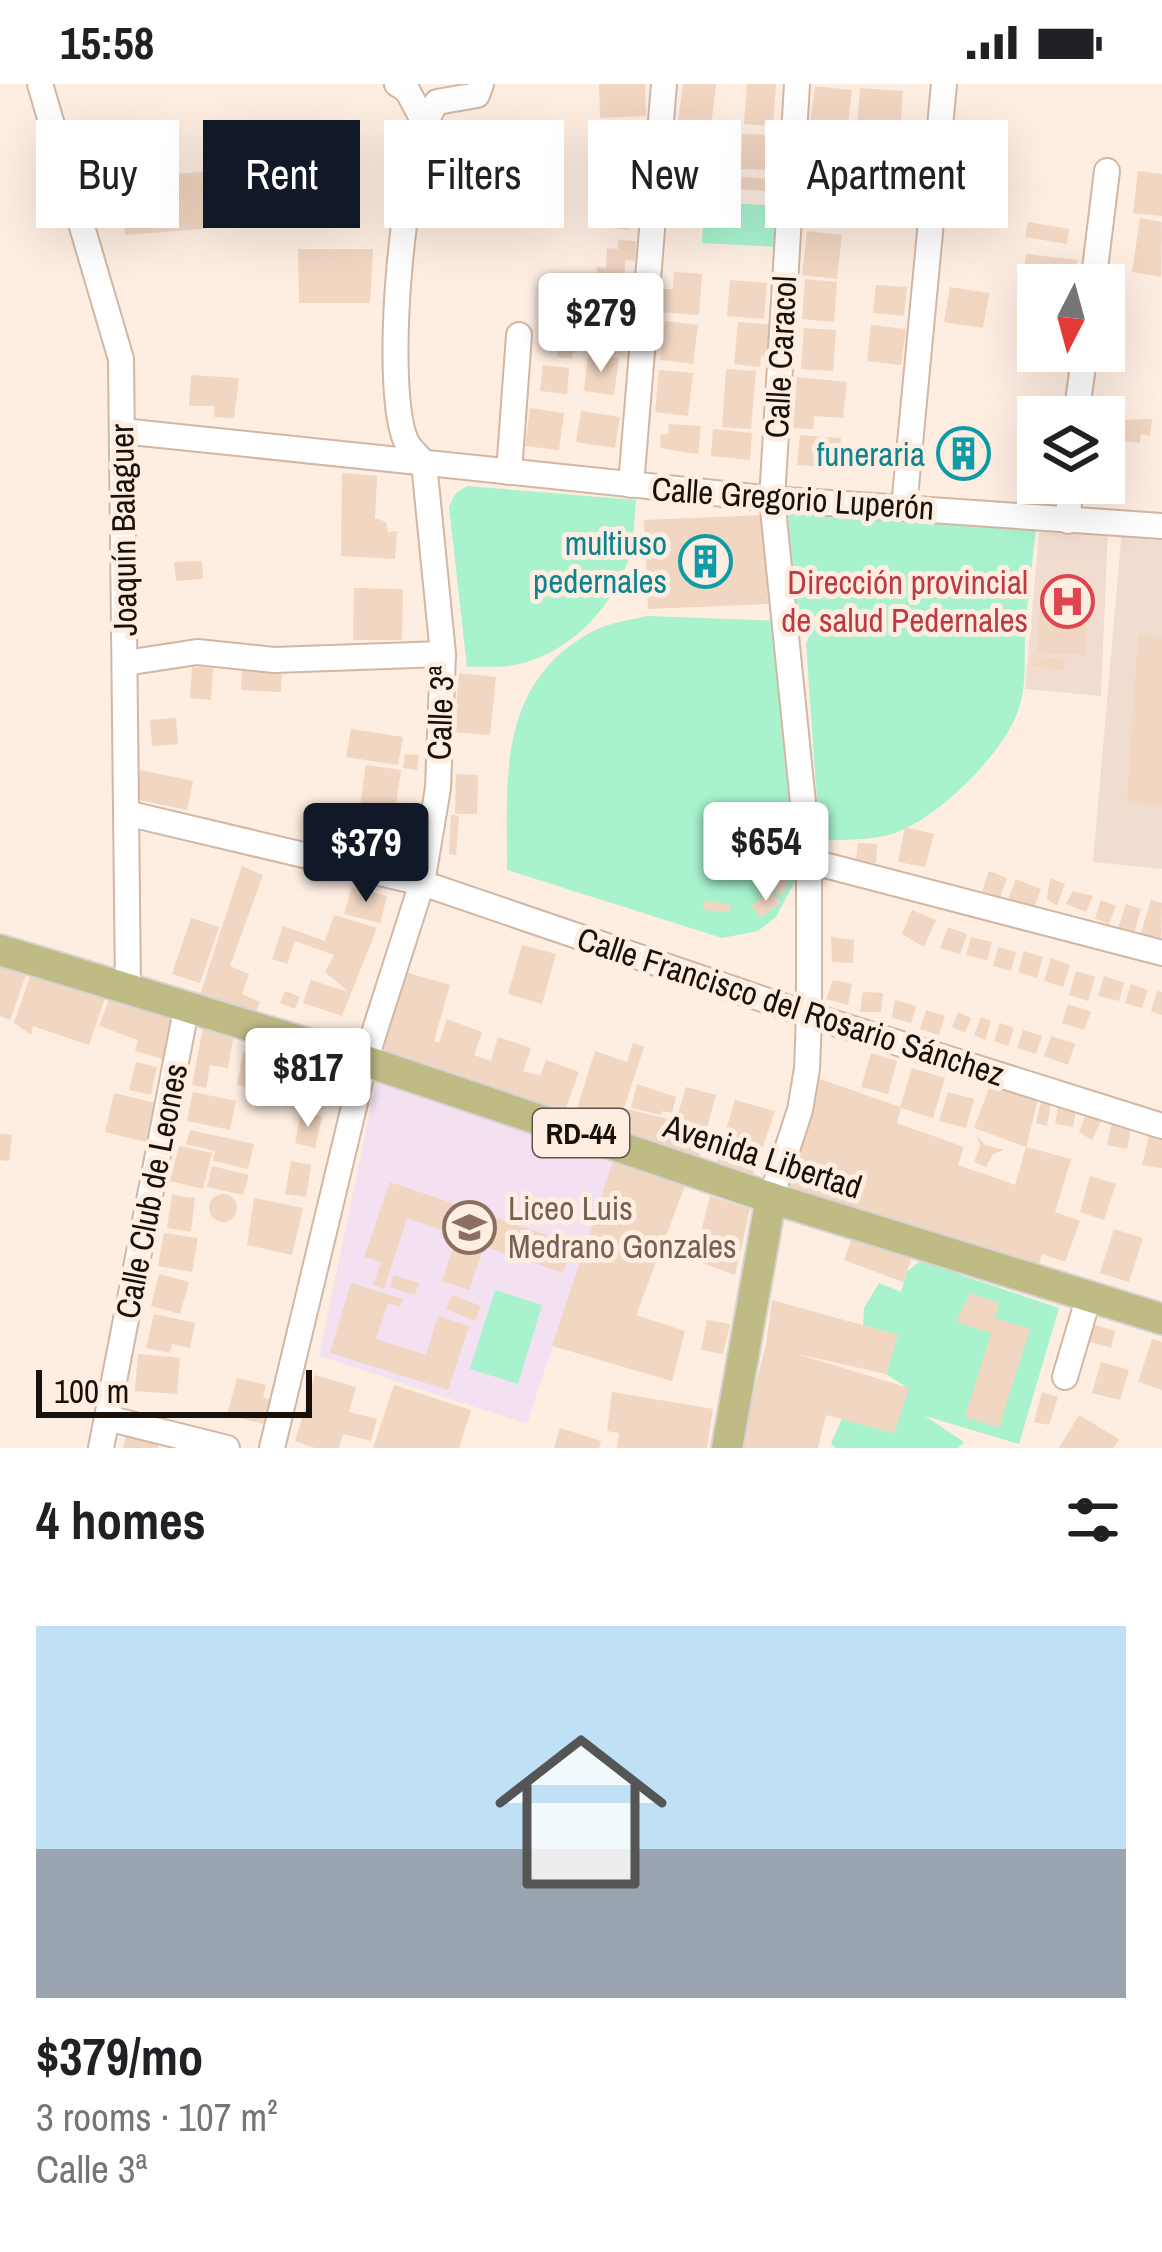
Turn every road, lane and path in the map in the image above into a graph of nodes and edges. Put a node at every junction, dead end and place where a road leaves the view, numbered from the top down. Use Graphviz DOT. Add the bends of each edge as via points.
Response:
graph roads {
  1 [pos="40,84"];
  2 [pos="397,84"];
  3 [pos="481,84"];
  4 [pos="664,84"];
  5 [pos="796,84"];
  6 [pos="944,84"];
  7 [pos="423,120"];
  8 [pos="1107,171"];
  9 [pos="403,228"];
  10 [pos="1096,264"];
  11 [pos="519,335"];
  12 [pos="122,431"];
  13 [pos="424,463"];
  14 [pos="509,472"];
  15 [pos="631,485"];
  16 [pos="772,499"];
  17 [pos="1069,504"];
  18 [pos="904,507"];
  19 [pos="1068,521"];
  20 [pos="1162,526"];
  21 [pos="442,654"];
  22 [pos="125,663"];
  23 [pos="126,813"];
  24 [pos="809,861"];
  25 [pos="422,883"];
  26 [pos="0,950"];
  27 [pos="1162,952"];
  28 [pos="128,988"];
  29 [pos="187,1005"];
  30 [pos="808,1015"];
  31 [pos="365,1061"];
  32 [pos="1162,1126"];
  33 [pos="771,1198"];
  34 [pos="1089,1296"];
  35 [pos="1161,1314"];
  36 [pos="1065,1377"];
  37 [pos="107,1418"];
  38 [pos="101,1448"];
  39 [pos="227,1448"];
  40 [pos="272,1448"];
  41 [pos="727,1448"];
  1 -- 12 [label="street, Joaquín Balaguer" via="121,358"];
  2 -- 7 [label="street"];
  3 -- 7 [label="street" via="478,95 436,102"];
  4 -- 15 [label="street"];
  5 -- 16 [label="street, Calle Caracol"];
  6 -- 18 [label="street"];
  8 -- 10 [label="street"];
  9 -- 13 [label="street, Calle 3ª" via="398,389 406,441"];
  11 -- 14 [label="street"];
  12 -- 13 [label="street, Calle Gregorio Luperón"];
  12 -- 22 [label="street, Joaquín Balaguer"];
  13 -- 14 [label="street, Calle Gregorio Luperón"];
  13 -- 21 [label="street, Calle 3ª"];
  14 -- 15 [label="street, Calle Gregorio Luperón"];
  15 -- 16 [label="street, Calle Gregorio Luperón"];
  16 -- 18 [label="street, Calle Gregorio Luperón"];
  16 -- 24 [label="street, Calle Caracol"];
  17 -- 19 [label="street"];
  18 -- 19 [label="street, Calle Gregorio Luperón"];
  19 -- 20 [label="street, Calle Gregorio Luperón"];
  21 -- 22 [label="street" via="274,660 197,652"];
  21 -- 25 [label="street, Calle 3ª" via="438,788"];
  22 -- 23 [label="street, Joaquín Balaguer"];
  23 -- 25 [label="street, Calle Francisco del Rosario Sánchez"];
  23 -- 28 [label="street, Joaquín Balaguer"];
  24 -- 27 [label="street"];
  24 -- 30 [label="street, Calle Caracol"];
  25 -- 30 [label="street, Calle Francisco del Rosario Sánchez"];
  25 -- 31 [label="street, Calle 3ª"];
  26 -- 28 [label="main road, Avenida Libertad / RD-44"];
  28 -- 29 [label="main road, Avenida Libertad / RD-44"];
  29 -- 31 [label="main road, Avenida Libertad / RD-44"];
  29 -- 37 [label="street, Calle Club de Leones"];
  30 -- 32 [label="street, Calle Francisco del Rosario Sánchez"];
  30 -- 33 [label="street, Calle Caracol" via="800,1110"];
  31 -- 33 [label="main road, Avenida Libertad / RD-44"];
  31 -- 40 [label="street, Calle 3ª"];
  33 -- 34 [label="main road, Avenida Libertad / RD-44"];
  33 -- 41 [label="main road"];
  34 -- 35 [label="main road, Avenida Libertad / RD-44"];
  34 -- 36 [label="street"];
  37 -- 38 [label="street, Calle Club de Leones"];
  37 -- 39 [label="street"];
}
